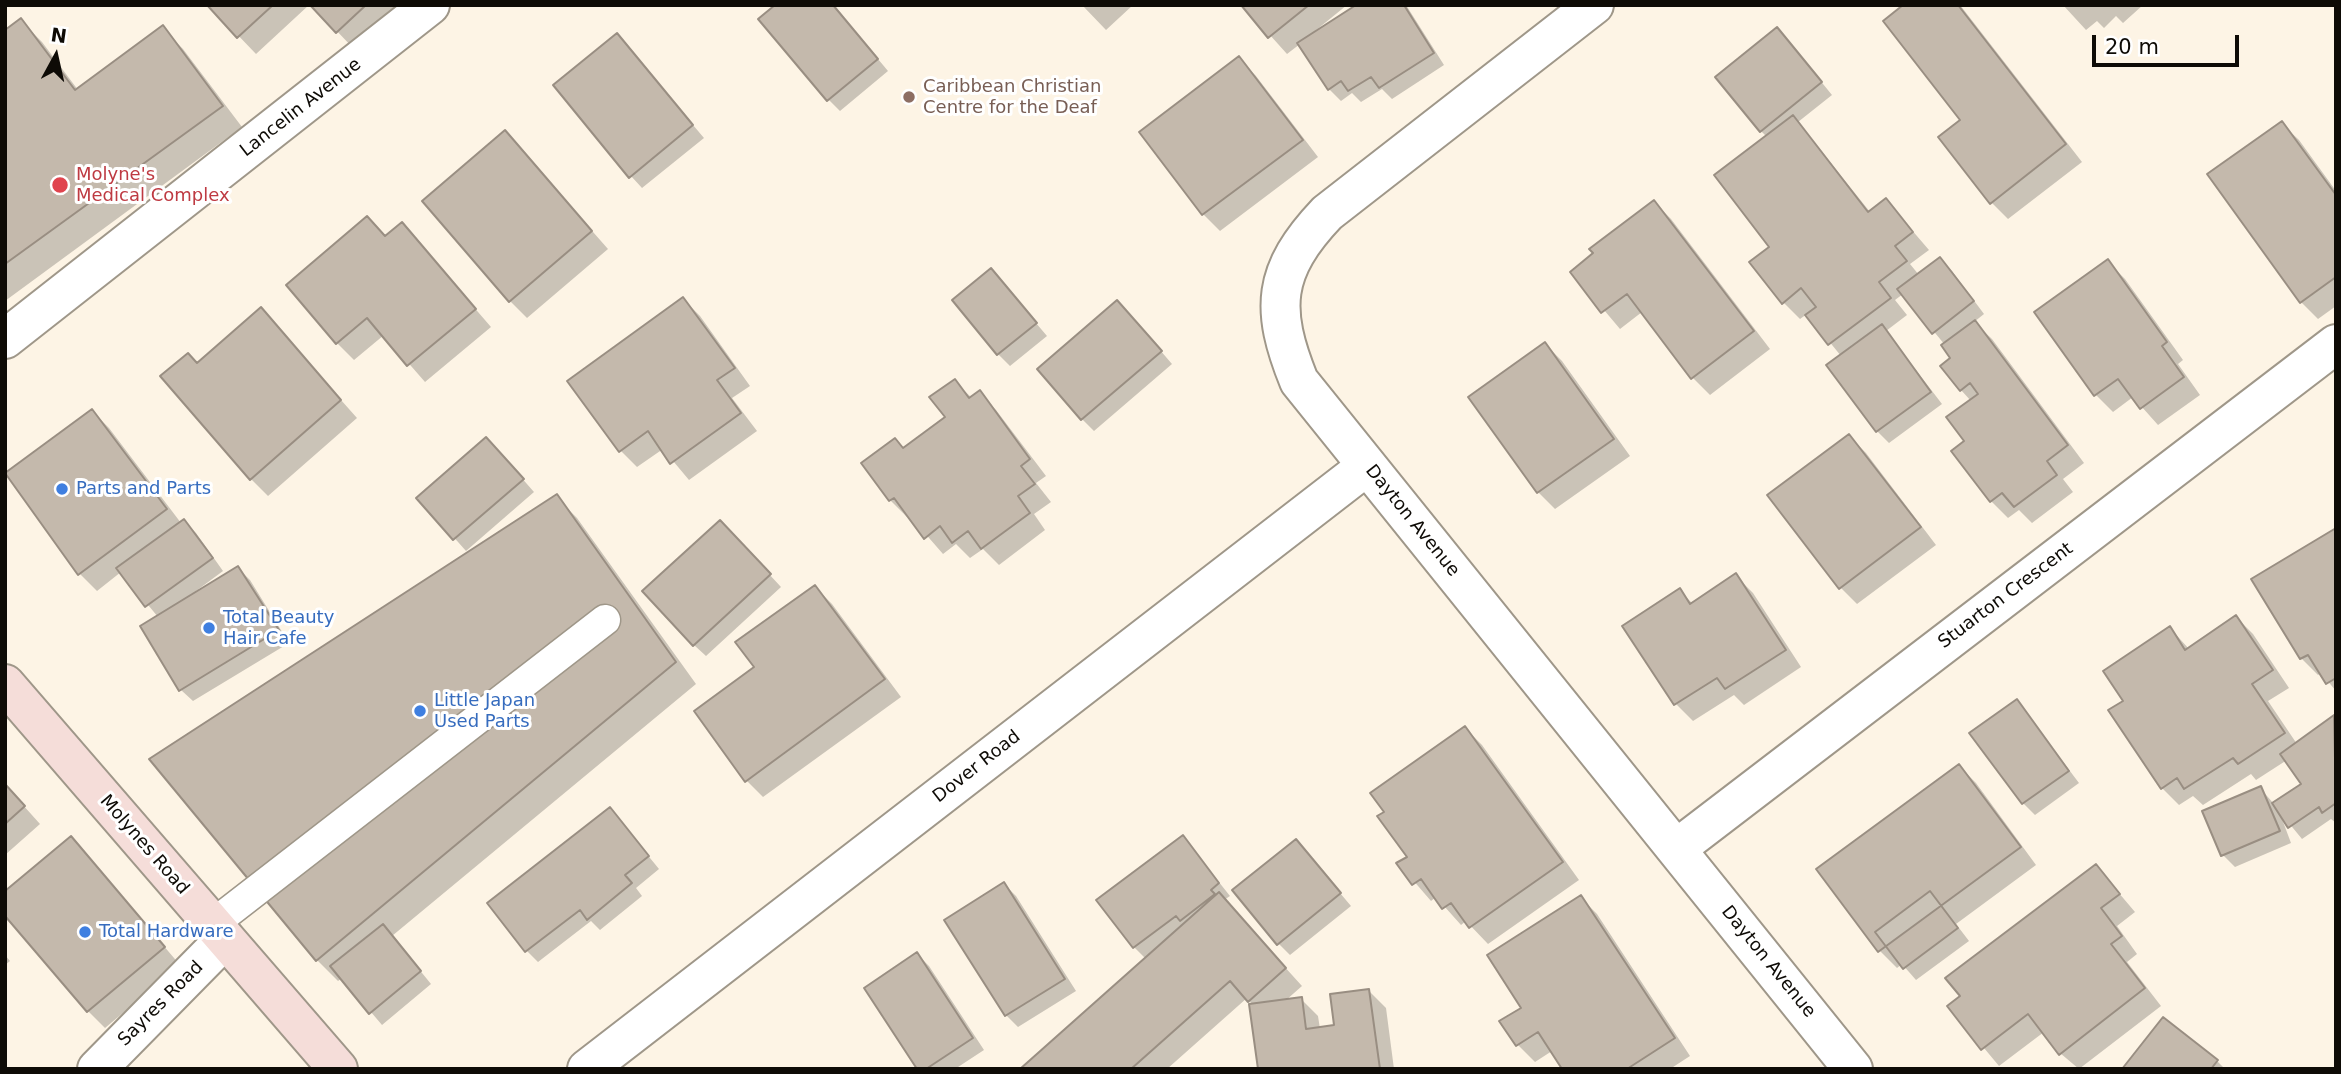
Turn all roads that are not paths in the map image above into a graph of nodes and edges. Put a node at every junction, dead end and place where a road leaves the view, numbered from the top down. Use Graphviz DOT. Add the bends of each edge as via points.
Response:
graph roads {
  1 [pos="430,5"];
  2 [pos="1594,5"];
  3 [pos="5,339"];
  4 [pos="2336,344"];
  5 [pos="1367,466"];
  6 [pos="605,620"];
  7 [pos="5,684"];
  8 [pos="1676,849"];
  9 [pos="219,932"];
  10 [pos="97,1069"];
  11 [pos="338,1069"];
  12 [pos="587,1069"];
  13 [pos="1853,1069"];
  1 -- 3 [label="street, Lancelin Avenue"];
  2 -- 5 [label="street, Dayton Avenue" via="1327,213 1301,240 1285,274 1280,310 1285,346 1299,381"];
  4 -- 8 [label="street, Stuarton Crescent"];
  5 -- 8 [label="street, Dayton Avenue"];
  5 -- 12 [label="street, Dover Road"];
  6 -- 9 [label="lane"];
  7 -- 9 [label="main road, Molynes Road"];
  8 -- 13 [label="street, Dayton Avenue"];
  9 -- 10 [label="street, Sayres Road"];
  9 -- 11 [label="main road, Molynes Road"];
}
